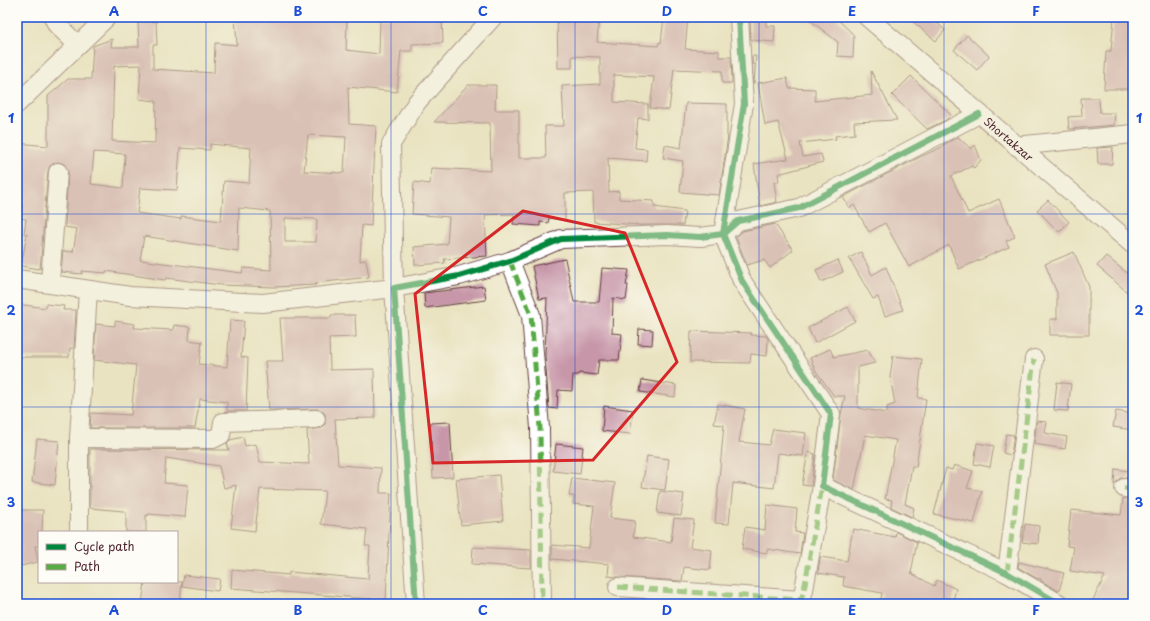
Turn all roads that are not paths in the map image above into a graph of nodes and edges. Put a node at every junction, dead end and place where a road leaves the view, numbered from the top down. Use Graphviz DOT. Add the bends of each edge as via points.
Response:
graph roads {
  1 [pos="53,17"];
  2 [pos="107,17"];
  3 [pos="494,17"];
  4 [pos="739,17"];
  5 [pos="867,17"];
  6 [pos="78,45"];
  7 [pos="17,104"];
  8 [pos="979,114"];
  9 [pos="1133,134"];
  10 [pos="1016,146"];
  11 [pos="58,172"];
  12 [pos="723,234"];
  13 [pos="1133,245"];
  14 [pos="510,261"];
  15 [pos="17,280"];
  16 [pos="50,283"];
  17 [pos="394,288"];
  18 [pos="88,290"];
  19 [pos="1034,359"];
  20 [pos="316,419"];
  21 [pos="79,438"];
  22 [pos="822,486"];
  23 [pos="79,531"];
  24 [pos="1007,573"];
  25 [pos="618,587"];
  26 [pos="1057,603"];
  27 [pos="416,604"];
  28 [pos="542,604"];
  1 -- 6 [label="street" via="57,25"];
  2 -- 6 [label="street"];
  3 -- 17 [label="street" via="417,102 391,144"];
  4 -- 12 [label="street" via="744,104"];
  5 -- 8 [label="street, Shortakzar"];
  6 -- 7 [label="street"];
  8 -- 10 [label="street, Shortakzar"];
  8 -- 12 [label="street" via="799,208 738,221"];
  9 -- 10 [label="street"];
  10 -- 13 [label="street, Shortakzar"];
  11 -- 16 [label="street"];
  12 -- 14 [label="street" via="700,237 667,235 561,239"];
  12 -- 22 [label="street" via="742,281 830,414"];
  14 -- 17 [label="street" via="459,276"];
  14 -- 28 [label="street" via="531,315 540,428"];
  15 -- 16 [label="street"];
  16 -- 18 [label="street"];
  17 -- 18 [label="street" via="263,303 130,296"];
  17 -- 27 [label="street"];
  18 -- 21 [label="street"];
  19 -- 24 [label="street"];
  20 -- 21 [label="street" via="223,422 221,435 213,439"];
  21 -- 23 [label="street"];
  22 -- 24 [label="street"];
  22 -- 25 [label="street" via="801,600"];
  24 -- 26 [label="street"];
}
